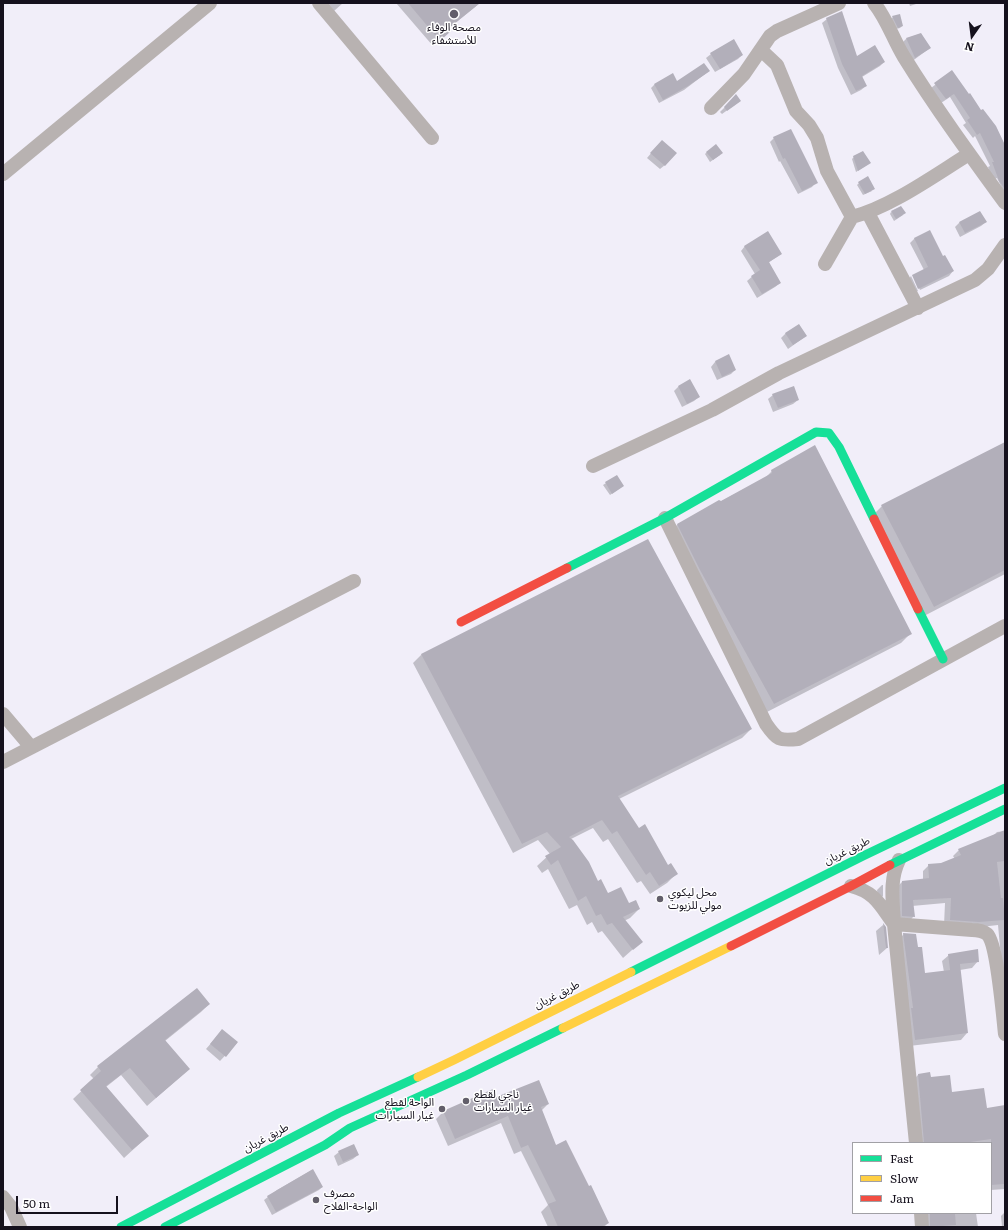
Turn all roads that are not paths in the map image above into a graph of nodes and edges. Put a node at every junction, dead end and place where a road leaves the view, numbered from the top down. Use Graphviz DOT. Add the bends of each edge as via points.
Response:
graph roads {
  1 [pos="210,3"];
  2 [pos="319,3"];
  3 [pos="839,3"];
  4 [pos="874,3"];
  5 [pos="761,50"];
  6 [pos="712,108"];
  7 [pos="432,138"];
  8 [pos="969,154"];
  9 [pos="3,174"];
  10 [pos="1005,203"];
  11 [pos="868,213"];
  12 [pos="852,217"];
  13 [pos="1005,245"];
  14 [pos="825,264"];
  15 [pos="918,308"];
  16 [pos="593,466"];
  17 [pos="665,518"];
  18 [pos="354,581"];
  19 [pos="461,622"];
  20 [pos="1005,626"];
  21 [pos="943,659"];
  22 [pos="3,714"];
  23 [pos="31,747"];
  24 [pos="3,762"];
  25 [pos="1005,788"];
  26 [pos="1005,809"];
  27 [pos="899,860"];
  28 [pos="851,886"];
  29 [pos="894,924"];
  30 [pos="1005,1034"];
  31 [pos="916,1142"];
  32 [pos="3,1197"];
  33 [pos="921,1214"];
  34 [pos="20,1227"];
  35 [pos="121,1227"];
  36 [pos="166,1227"];
  37 [pos="922,1227"];
  1 -- 9 [label="street"];
  2 -- 7 [label="street"];
  3 -- 5 [label="street" via="777,31 770,36"];
  4 -- 8 [label="street" via="903,56"];
  5 -- 6 [label="street" via="744,74"];
  5 -- 12 [label="street" via="777,65 796,111 817,138 827,171"];
  8 -- 10 [label="street"];
  8 -- 11 [label="street"];
  11 -- 12 [label="street"];
  11 -- 15 [label="street"];
  12 -- 14 [label="street"];
  13 -- 15 [label="street" via="988,269 975,280"];
  15 -- 16 [label="street" via="779,373 712,410"];
  17 -- 19 [label="main road"];
  17 -- 21 [label="street" via="766,724 774,735 784,740 798,739"];
  17 -- 21 [label="main road" via="816,432 829,433 839,447"];
  18 -- 23 [label="street"];
  20 -- 21 [label="street"];
  22 -- 23 [label="street"];
  23 -- 24 [label="street"];
  25 -- 35 [label="main road, طريق غريان" via="454,1060 339,1114"];
  26 -- 27 [label="main road"];
  27 -- 28 [label="main road"];
  27 -- 29 [label="street" via="893,877"];
  28 -- 29 [label="street" via="874,897"];
  28 -- 36 [label="main road" via="467,1075 350,1128 325,1144"];
  29 -- 30 [label="street" via="979,930 987,934 994,949"];
  29 -- 31 [label="street"];
  32 -- 34 [label="street" via="11,1207"];
  33 -- 37 [label="street"];
}
